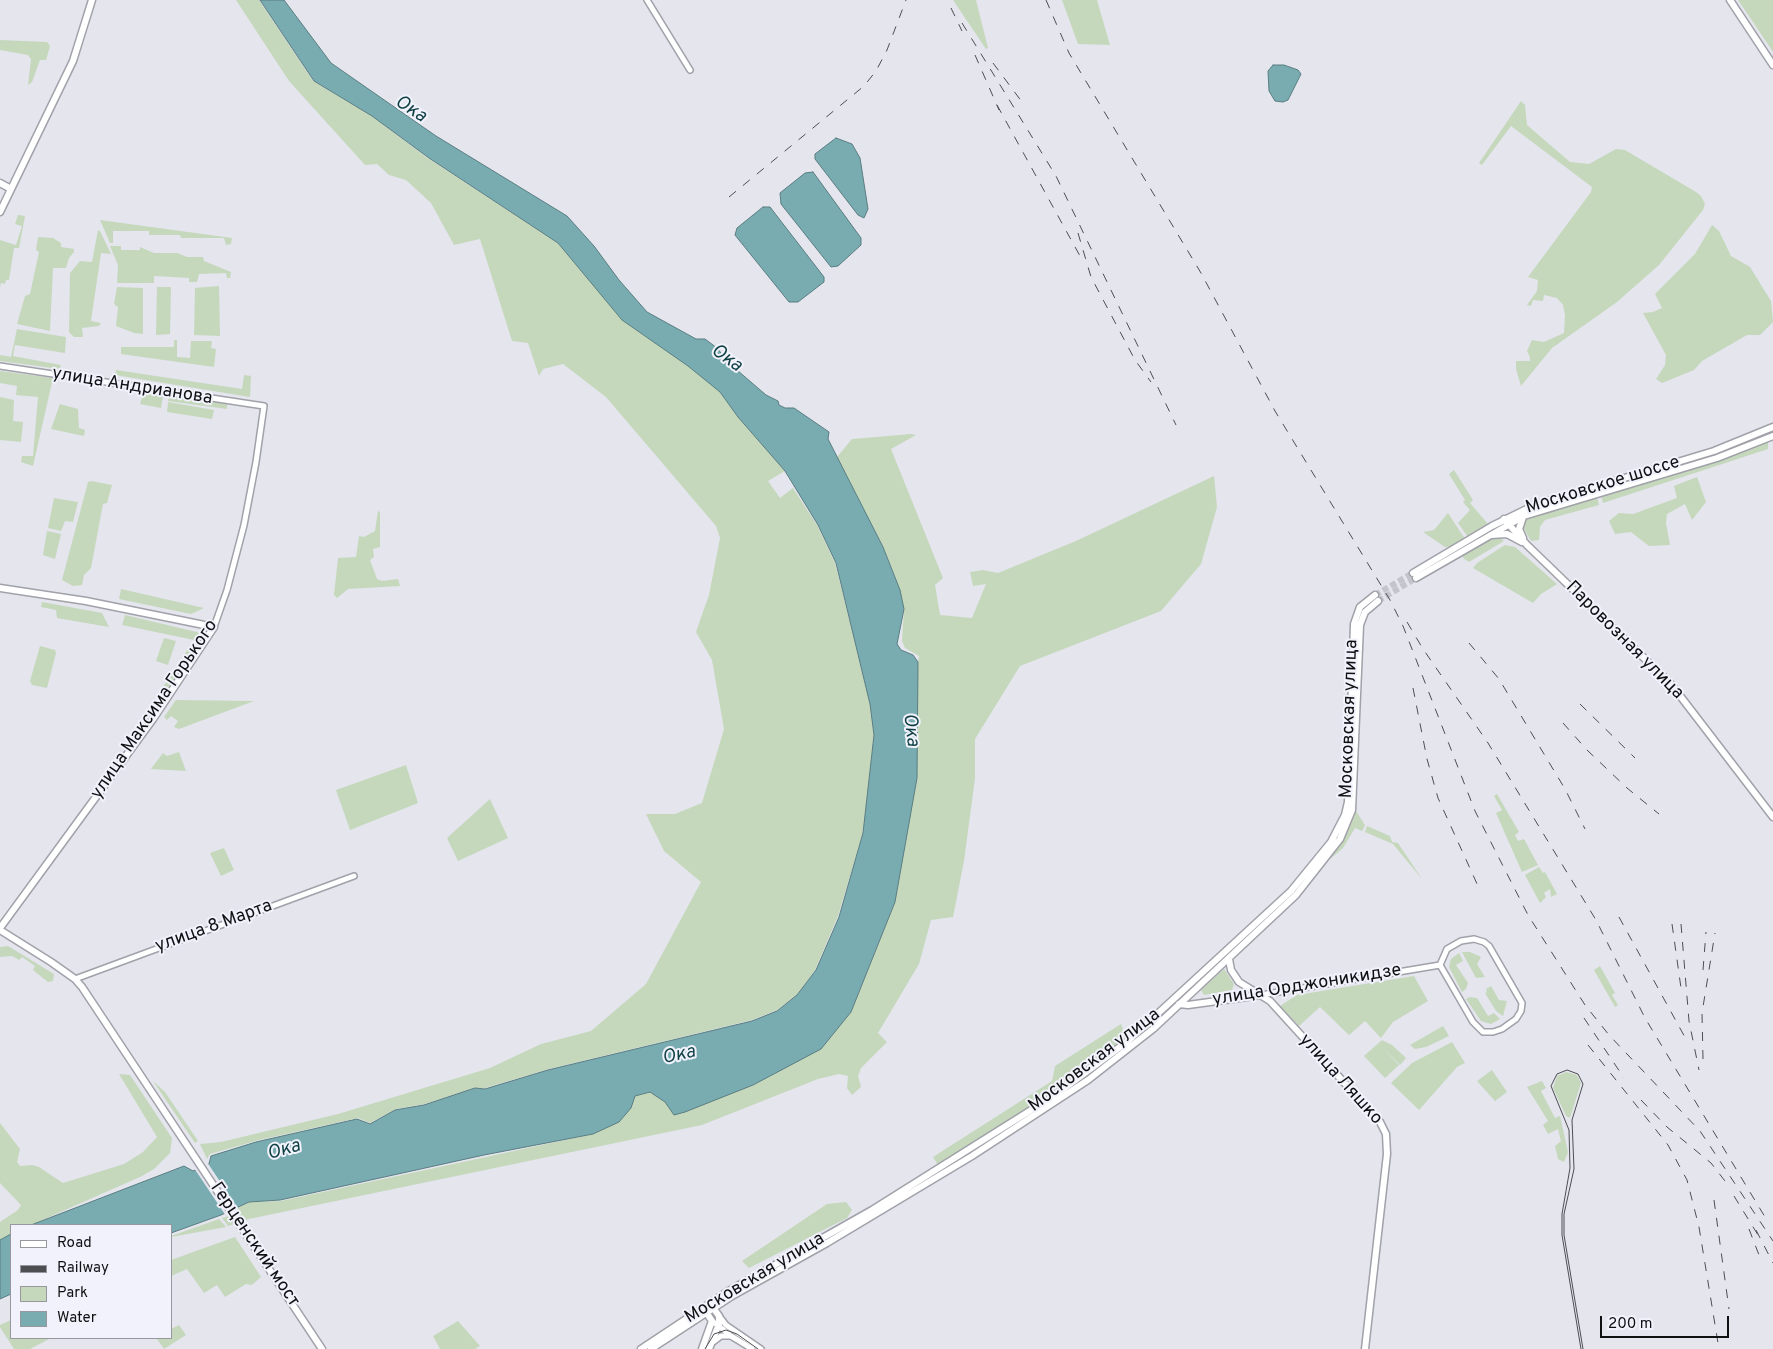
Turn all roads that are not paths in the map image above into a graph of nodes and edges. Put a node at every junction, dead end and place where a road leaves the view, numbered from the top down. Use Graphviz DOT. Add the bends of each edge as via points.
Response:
graph roads {
  1 [pos="92,0"];
  2 [pos="647,0"];
  3 [pos="1730,0"];
  4 [pos="1773,65"];
  5 [pos="690,70"];
  6 [pos="0,182"];
  7 [pos="11,189"];
  8 [pos="0,212"];
  9 [pos="0,366"];
  10 [pos="264,406"];
  11 [pos="1773,427"];
  12 [pos="1773,436"];
  13 [pos="1524,516"];
  14 [pos="1506,522"];
  15 [pos="1488,536"];
  16 [pos="1527,545"];
  17 [pos="0,588"];
  18 [pos="1376,598"];
  19 [pos="1366,605"];
  20 [pos="214,627"];
  21 [pos="1773,817"];
  22 [pos="354,876"];
  23 [pos="0,929"];
  24 [pos="1229,959"];
  25 [pos="1440,965"];
  26 [pos="75,979"];
  27 [pos="1261,995"];
  28 [pos="1177,1002"];
  29 [pos="712,1306"];
  30 [pos="705,1310"];
  31 [pos="719,1316"];
  32 [pos="712,1321"];
  33 [pos="719,1327"];
  34 [pos="729,1327"];
  35 [pos="708,1336"];
  36 [pos="731,1336"];
  37 [pos="711,1346"];
  38 [pos="322,1349"];
  39 [pos="641,1349"];
  40 [pos="651,1349"];
  41 [pos="702,1349"];
  42 [pos="752,1349"];
  43 [pos="761,1349"];
  44 [pos="1365,1349"];
  1 -- 7 [label="main road" via="73,61"];
  2 -- 5 [label="street"];
  3 -- 4 [label="main road"];
  6 -- 7 [label="main road"];
  7 -- 8 [label="main road"];
  9 -- 10 [label="street, улица Андрианова"];
  10 -- 20 [label="street, улица Максима Горького" via="244,525"];
  11 -- 14 [label="main road, Московское шоссе" via="1714,451 1549,500"];
  12 -- 13 [label="main road, Московское шоссе" via="1716,458"];
  13 -- 14 [label="main road, Московское шоссе"];
  13 -- 16 [label="main road" via="1520,529"];
  14 -- 15 [label="main road, Московское шоссе"];
  14 -- 15 [label="main road, Московское шоссе" via="1414,576"];
  14 -- 16 [label="main road, Паровозная улица"];
  15 -- 16 [label="main road" via="1507,534"];
  16 -- 21 [label="main road, Паровозная улица" via="1671,684"];
  17 -- 20 [label="main road" via="94,602"];
  18 -- 19 [label="main road"];
  19 -- 24 [label="main road, Московская улица" via="1358,644 1354,802 1347,826 1296,895"];
  19 -- 28 [label="main road, Московская улица" via="1358,611 1354,624 1348,802 1339,829 1291,891"];
  20 -- 23 [label="main road, улица Максима Горького" via="153,720"];
  22 -- 26 [label="street, улица 8 Марта"];
  23 -- 26 [label="main road"];
  24 -- 27 [label="main road, улица Ляшко" via="1231,970 1239,982"];
  24 -- 28 [label="main road, Московская улица"];
  25 -- 25 [label="street" via="1444,953 1454,945 1470,939 1484,942 1519,996 1522,1003 1518,1015 1502,1029 1489,1033 1478,1028"];
  25 -- 27 [label="street, улица Орджоникидзе"];
  26 -- 38 [label="main road, Герценский мост"];
  27 -- 28 [label="main road, улица Орджоникидзе"];
  27 -- 44 [label="main road, улица Ляшко" via="1380,1122 1386,1134 1387,1154"];
  28 -- 29 [label="main road, Московская улица" via="1085,1074 970,1154"];
  29 -- 30 [label="main road, Московская улица"];
  29 -- 31 [label="main road"];
  30 -- 32 [label="main road"];
  30 -- 39 [label="main road, Московская улица"];
  30 -- 40 [label="main road, Московская улица"];
  31 -- 33 [label="main road"];
  31 -- 34 [label="street"];
  32 -- 33 [label="street"];
  32 -- 35 [label="main road"];
  33 -- 34 [label="street"];
  33 -- 35 [label="street"];
  33 -- 36 [label="street"];
  33 -- 37 [label="main road"];
  34 -- 43 [label="street"];
  35 -- 41 [label="main road"];
  36 -- 37 [label="street" via="720,1336"];
  36 -- 42 [label="street"];
}
